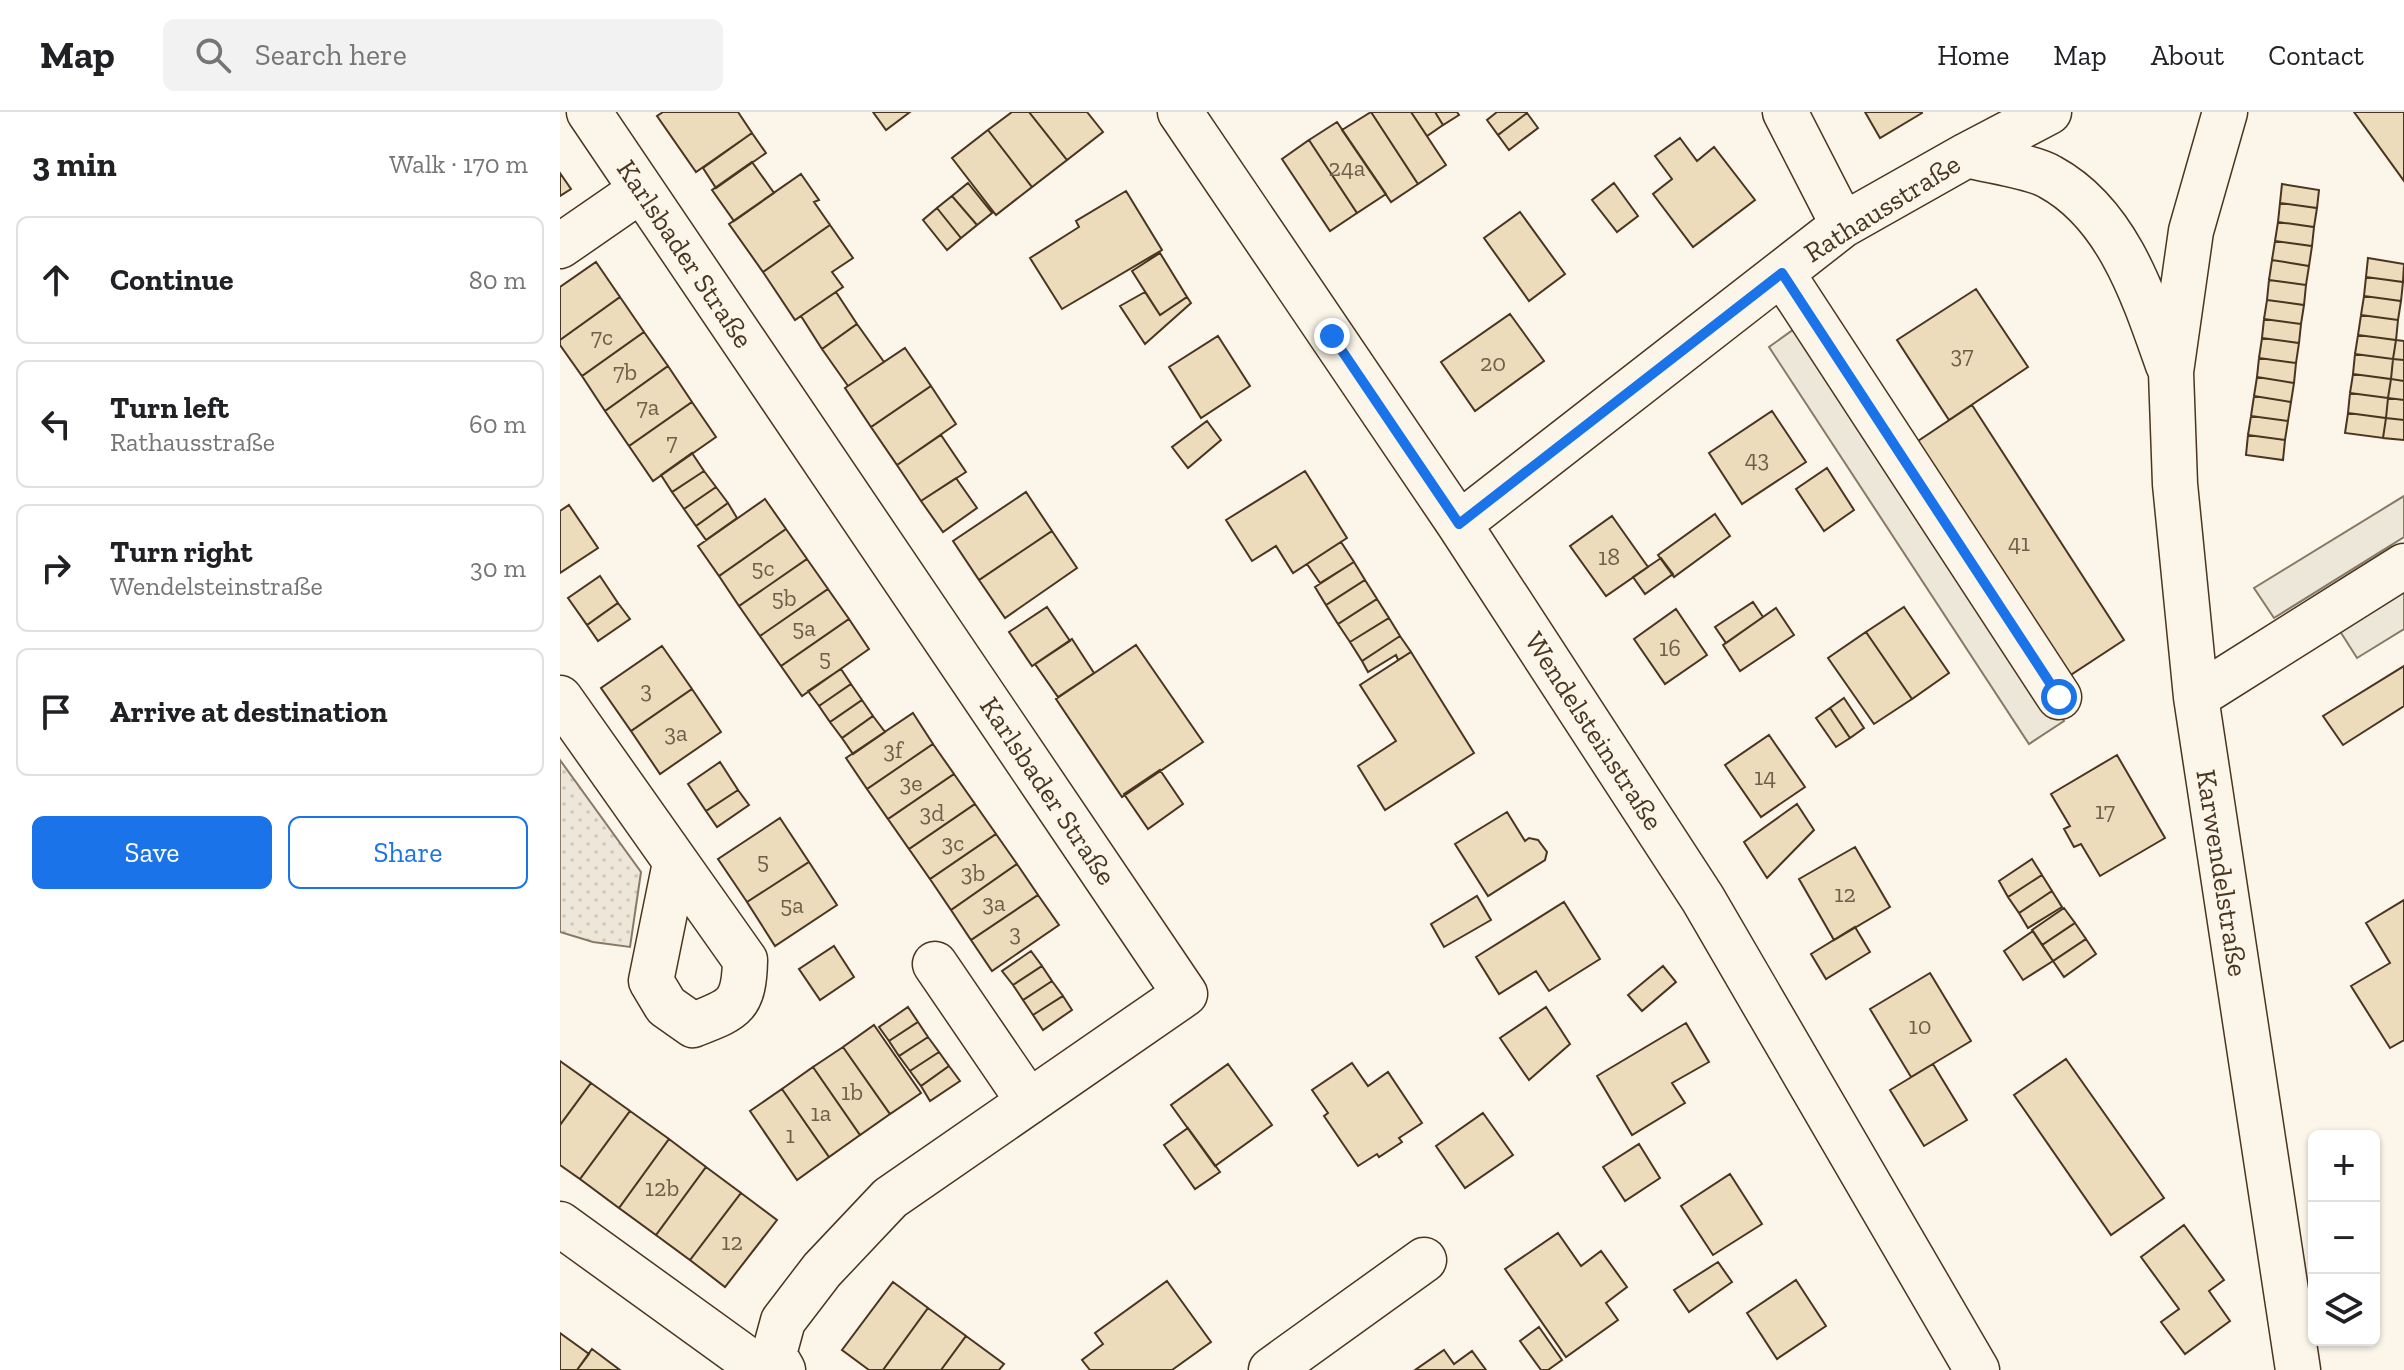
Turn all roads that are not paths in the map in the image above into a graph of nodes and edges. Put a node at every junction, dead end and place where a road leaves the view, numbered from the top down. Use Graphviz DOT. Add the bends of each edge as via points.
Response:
graph roads {
  1 [pos="589,112"];
  2 [pos="1180,112"];
  3 [pos="1785,112"];
  4 [pos="2049,112"];
  5 [pos="2225,112"];
  6 [pos="1967,155"];
  7 [pos="641,190"];
  8 [pos="1843,225"];
  9 [pos="560,246"];
  10 [pos="1782,273"];
  11 [pos="2171,372"];
  12 [pos="1459,524"];
  13 [pos="2404,566"];
  14 [pos="2059,697"];
  15 [pos="2196,697"];
  16 [pos="560,698"];
  17 [pos="675,863"];
  18 [pos="935,964"];
  19 [pos="1029,1102"];
  20 [pos="560,1224"];
  21 [pos="1424,1260"];
  22 [pos="1965,1365"];
  23 [pos="762,1370"];
  24 [pos="783,1370"];
  25 [pos="1271,1370"];
  26 [pos="2298,1370"];
  1 -- 7 [label="street, Karlsbader Straße"];
  2 -- 12 [label="street, Wendelsteinstraße"];
  3 -- 8 [label="street"];
  4 -- 6 [label="street, Rathausstraße"];
  5 -- 11 [label="street, Karwendelstraße" via="2191,231"];
  6 -- 8 [label="street, Rathausstraße"];
  6 -- 11 [label="street, Karwendelstraße" via="2048,176 2093,212 2141,289"];
  7 -- 9 [label="street"];
  7 -- 19 [label="street, Karlsbader Straße" via="1185,994"];
  8 -- 10 [label="street, Rathausstraße"];
  10 -- 12 [label="street, Rathausstraße"];
  10 -- 14 [label="street"];
  11 -- 15 [label="street, Karwendelstraße" via="2175,484"];
  12 -- 22 [label="street, Wendelsteinstraße" via="1703,899"];
  13 -- 15 [label="street"];
  15 -- 26 [label="street, Karwendelstraße"];
  16 -- 17 [label="street"];
  18 -- 19 [label="street"];
  19 -- 24 [label="street, Karlsbader Straße" via="890,1198 822,1270 783,1321 774,1354"];
  20 -- 23 [label="street"];
  21 -- 25 [label="street"];
}
